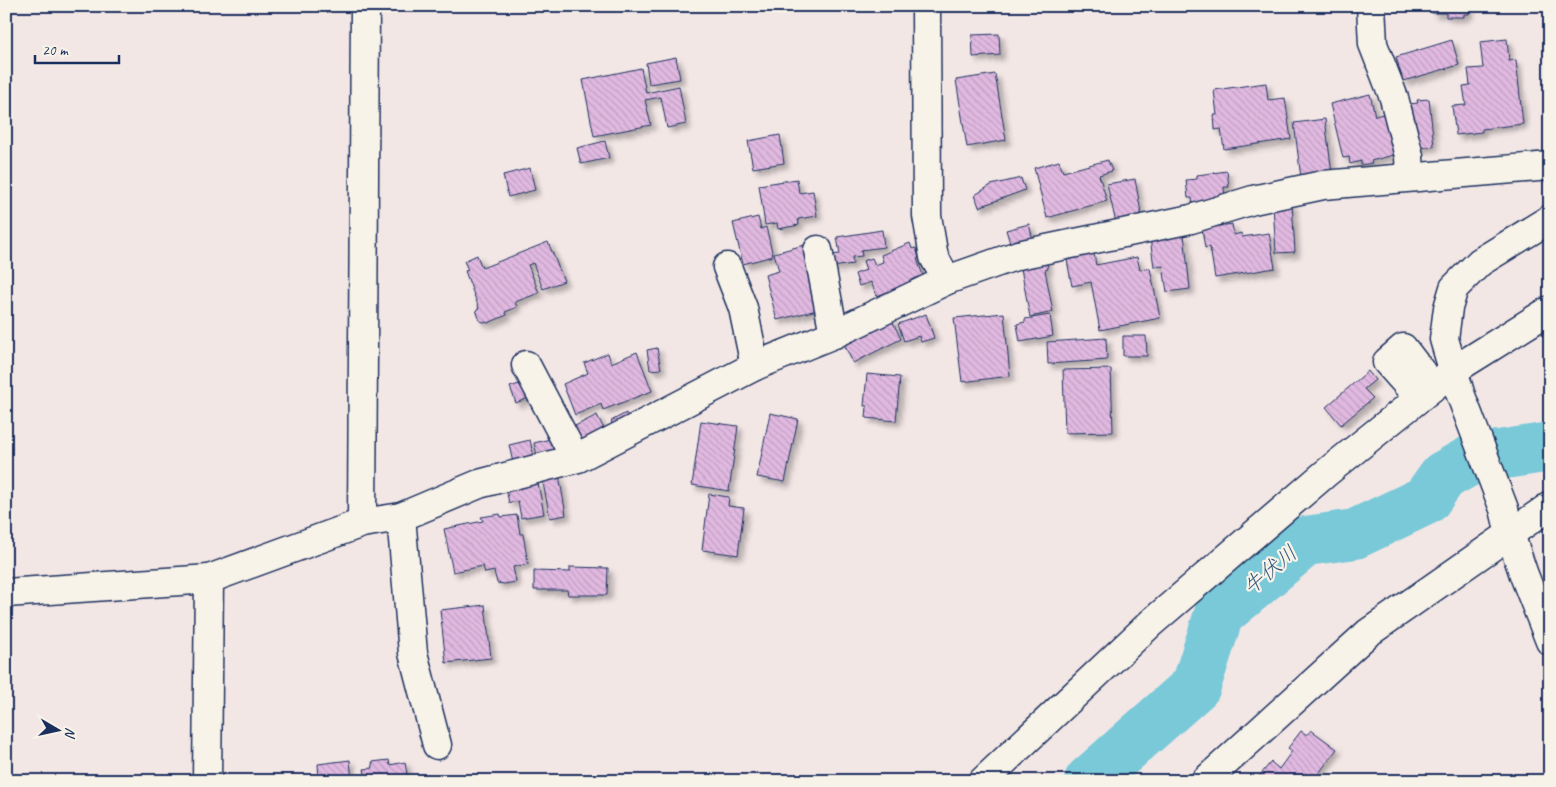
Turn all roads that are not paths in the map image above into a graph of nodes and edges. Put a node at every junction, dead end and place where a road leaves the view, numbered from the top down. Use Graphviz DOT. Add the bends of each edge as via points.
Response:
graph roads {
  1 [pos="366,6"];
  2 [pos="926,6"];
  3 [pos="1371,6"];
  4 [pos="1550,166"];
  5 [pos="1410,176"];
  6 [pos="1550,219"];
  7 [pos="818,250"];
  8 [pos="727,267"];
  9 [pos="947,280"];
  10 [pos="1550,310"];
  11 [pos="834,334"];
  12 [pos="526,365"];
  13 [pos="755,366"];
  14 [pos="1457,382"];
  15 [pos="575,458"];
  16 [pos="1550,506"];
  17 [pos="401,517"];
  18 [pos="1507,522"];
  19 [pos="362,523"];
  20 [pos="209,580"];
  21 [pos="6,594"];
  22 [pos="1550,641"];
  23 [pos="437,745"];
  24 [pos="207,781"];
  25 [pos="983,781"];
  26 [pos="1205,781"];
  1 -- 19 [label="street"];
  2 -- 9 [label="street" via="927,216 934,257"];
  3 -- 5 [label="street" via="1373,44 1394,98 1409,156"];
  4 -- 5 [label="street"];
  5 -- 9 [label="street" via="1323,185 1253,200 1191,219 1018,255"];
  6 -- 14 [label="street" via="1480,262 1454,288 1444,339"];
  7 -- 11 [label="street"];
  8 -- 13 [label="street" via="743,308"];
  9 -- 11 [label="street"];
  10 -- 14 [label="street"];
  11 -- 13 [label="street"];
  12 -- 15 [label="street"];
  13 -- 15 [label="street"];
  14 -- 18 [label="street"];
  14 -- 25 [label="street" via="1426,393 1326,473 1151,623"];
  15 -- 17 [label="street" via="479,484"];
  16 -- 18 [label="street"];
  17 -- 19 [label="street"];
  17 -- 23 [label="street" via="413,653"];
  18 -- 22 [label="street"];
  18 -- 26 [label="street" via="1368,633"];
  19 -- 20 [label="street"];
  20 -- 21 [label="street"];
  20 -- 24 [label="street"];
}
